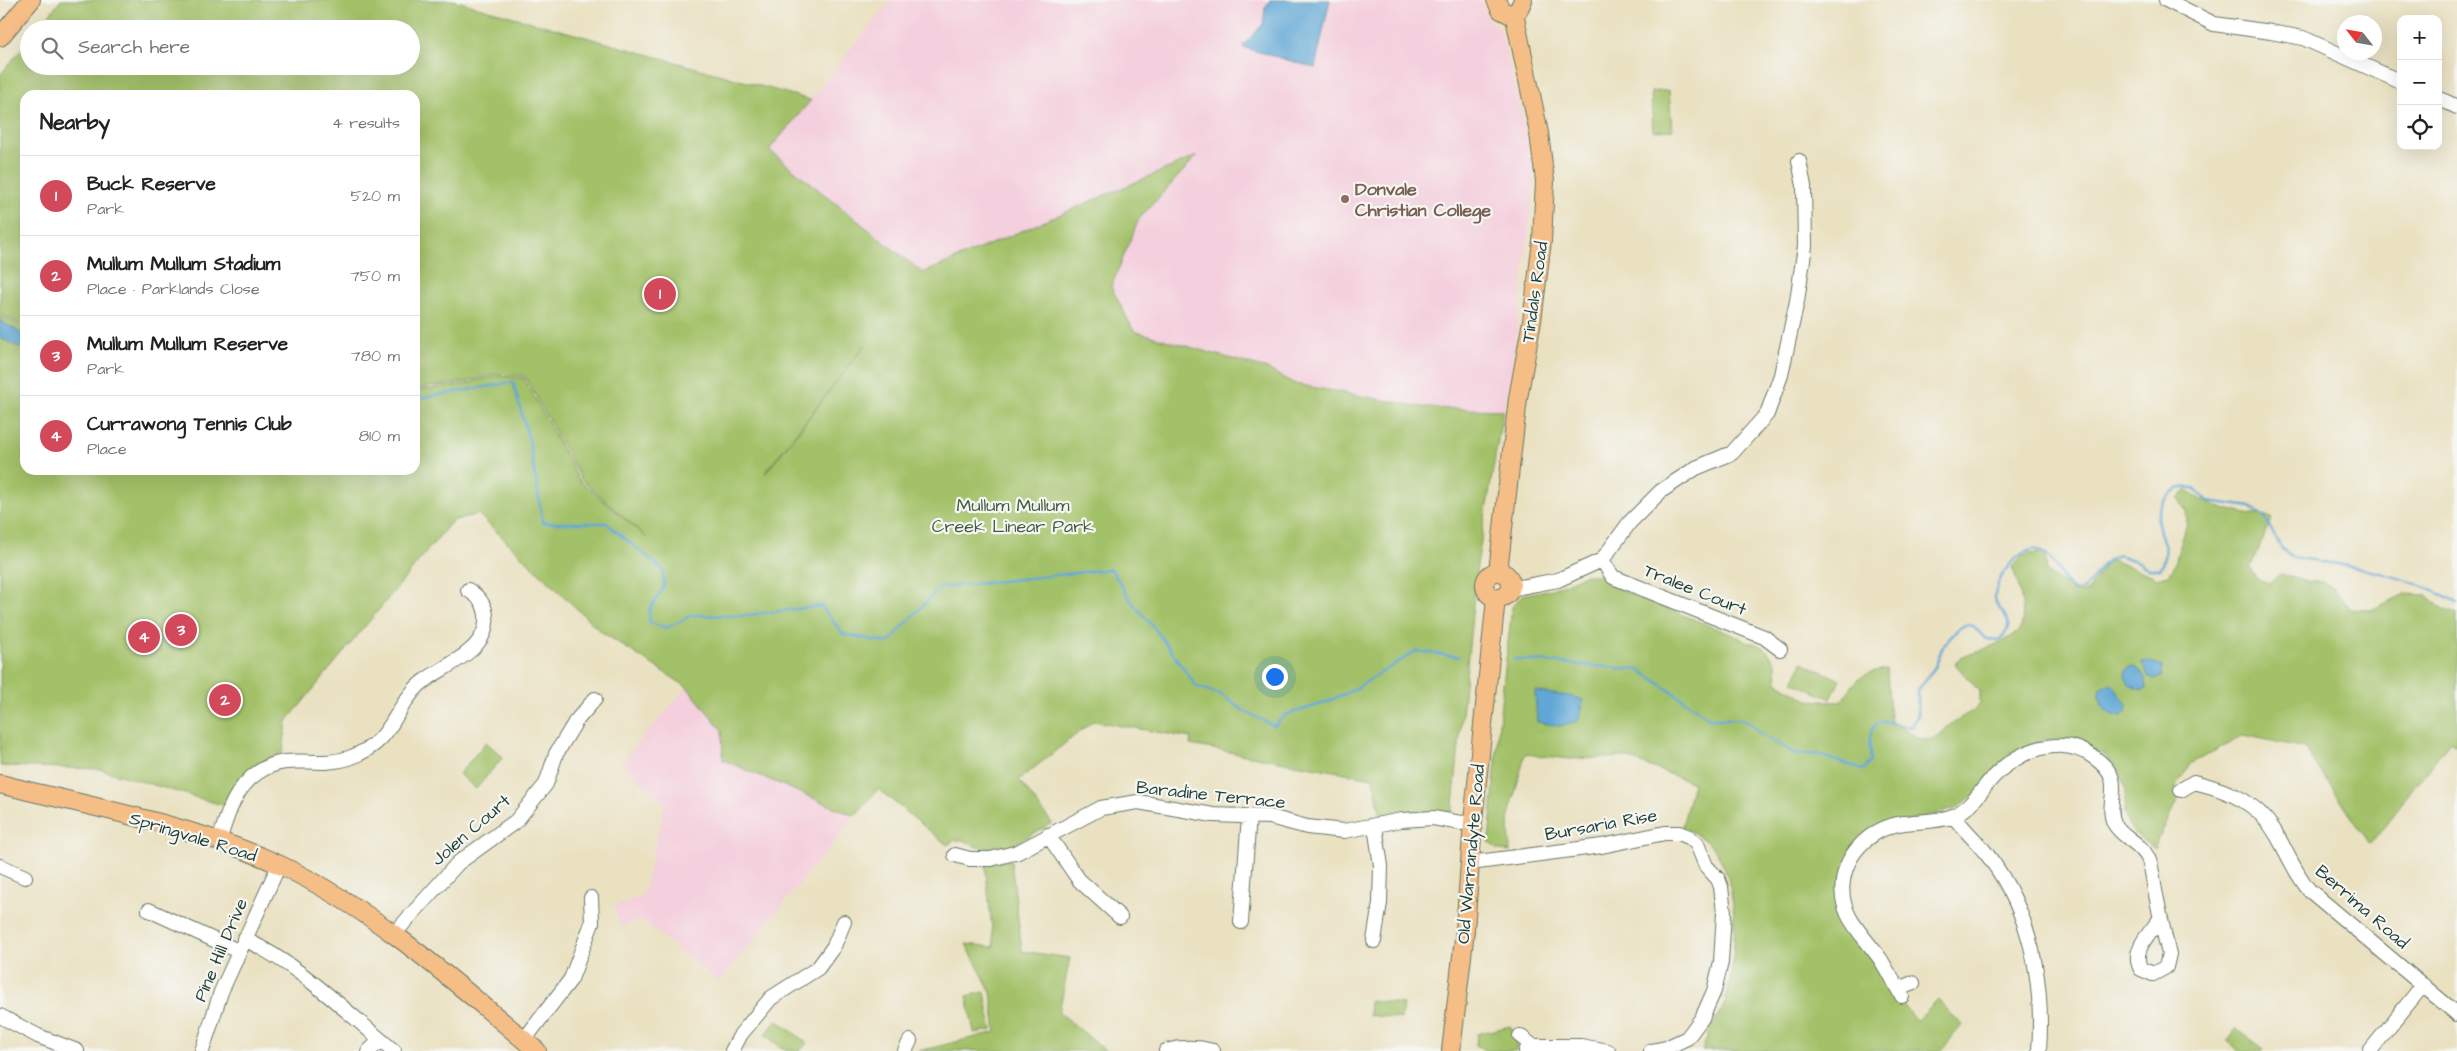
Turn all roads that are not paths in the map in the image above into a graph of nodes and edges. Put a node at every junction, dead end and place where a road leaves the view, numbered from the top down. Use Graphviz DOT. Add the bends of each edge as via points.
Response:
graph roads {
  1 [pos="31,0"];
  2 [pos="1496,0"];
  3 [pos="2166,0"];
  4 [pos="1519,6"];
  5 [pos="0,38"];
  6 [pos="2397,80"];
  7 [pos="2442,100"];
  8 [pos="2457,107"];
  9 [pos="1799,161"];
  10 [pos="1602,560"];
  11 [pos="468,590"];
  12 [pos="1503,594"];
  13 [pos="1780,649"];
  14 [pos="596,699"];
  15 [pos="0,784"];
  16 [pos="2181,790"];
  17 [pos="1249,816"];
  18 [pos="1953,816"];
  19 [pos="1473,822"];
  20 [pos="1375,826"];
  21 [pos="1048,835"];
  22 [pos="219,841"];
  23 [pos="955,855"];
  24 [pos="1470,863"];
  25 [pos="279,865"];
  26 [pos="0,866"];
  27 [pos="25,877"];
  28 [pos="591,898"];
  29 [pos="149,910"];
  30 [pos="1120,917"];
  31 [pos="2160,919"];
  32 [pos="844,922"];
  33 [pos="1242,922"];
  34 [pos="394,934"];
  35 [pos="1374,941"];
  36 [pos="241,945"];
  37 [pos="1913,983"];
  38 [pos="2423,985"];
  39 [pos="2457,1014"];
  40 [pos="0,1016"];
  41 [pos="1520,1036"];
  42 [pos="381,1040"];
  43 [pos="531,1046"];
  44 [pos="1529,1049"];
  45 [pos="77,1051"];
  46 [pos="202,1051"];
  47 [pos="370,1051"];
  48 [pos="394,1051"];
  49 [pos="732,1051"];
  50 [pos="1166,1051"];
  51 [pos="1213,1051"];
  52 [pos="1451,1051"];
  53 [pos="1608,1051"];
  54 [pos="1651,1051"];
  55 [pos="2040,1051"];
  56 [pos="2370,1051"];
  1 -- 5 [label="main road"];
  2 -- 4 [label="main road" via="1501,10"];
  3 -- 6 [label="street" via="2214,24 2303,38"];
  4 -- 12 [label="main road, Tindals Road" via="1546,181 1542,240 1518,398 1498,572 1490,575 1484,585 1489,595"];
  7 -- 8 [label="street"];
  9 -- 10 [label="street" via="1804,186 1805,246 1781,375 1767,414 1732,453 1696,468 1661,491 1630,522"];
  10 -- 12 [label="street" via="1558,580"];
  10 -- 13 [label="street, Tralee Court" via="1613,577 1764,638"];
  11 -- 22 [label="street" via="480,600 486,619 483,634 468,652 418,687 391,727 367,748 348,758 329,762 282,762 255,774 237,794"];
  12 -- 19 [label="main road, Old Warrandyte Road" via="1490,657"];
  14 -- 34 [label="street, Jolen Court" via="576,722 556,754 546,784 516,821 458,863"];
  15 -- 22 [label="main road, Springvale Road"];
  16 -- 38 [label="street, Berrima Road" via="2193,777 2238,796 2254,808 2269,823 2309,890"];
  17 -- 20 [label="street, Baradine Terrace" via="1344,831"];
  17 -- 21 [label="street, Baradine Terrace" via="1214,815 1138,802 1101,808"];
  17 -- 33 [label="street"];
  18 -- 31 [label="street" via="1969,807 1992,778 2018,756 2049,746 2084,751 2105,766 2111,775 2114,821 2124,835 2139,845 2148,859"];
  18 -- 37 [label="street" via="1903,823 1879,831 1858,847 1846,868 1842,894 1848,918 1881,960 1900,992"];
  18 -- 55 [label="street" via="2000,874 2023,917 2041,992"];
  19 -- 20 [label="street, Baradine Terrace" via="1433,818"];
  19 -- 24 [label="main road, Old Warrandyte Road"];
  20 -- 35 [label="street" via="1381,866"];
  21 -- 23 [label="street, Baradine Terrace" via="1018,852 991,859"];
  21 -- 30 [label="street" via="1079,880"];
  22 -- 25 [label="main road, Springvale Road"];
  24 -- 52 [label="main road, Old Warrandyte Road"];
  24 -- 54 [label="street, Bursaria Rise" via="1602,846 1665,832 1680,833 1697,844 1706,866 1718,879 1724,912 1721,962 1714,991 1702,1018 1688,1038"];
  25 -- 34 [label="main road, Springvale Road" via="344,900"];
  25 -- 36 [label="street, Pine Hill Drive"];
  26 -- 27 [label="street"];
  28 -- 43 [label="street" via="592,924 571,979"];
  29 -- 36 [label="street"];
  32 -- 49 [label="street" via="834,946 818,968 771,998 741,1034"];
  34 -- 43 [label="main road, Springvale Road"];
  36 -- 42 [label="street" via="269,952"];
  36 -- 46 [label="street, Pine Hill Drive" via="221,992"];
  38 -- 39 [label="street, Berrima Road"];
  38 -- 56 [label="street"];
  40 -- 45 [label="street"];
  41 -- 44 [label="street"];
  42 -- 47 [label="street"];
  42 -- 48 [label="street"];
  44 -- 53 [label="street" via="1581,1046"];
  50 -- 51 [label="street" via="1175,1048"];
}
